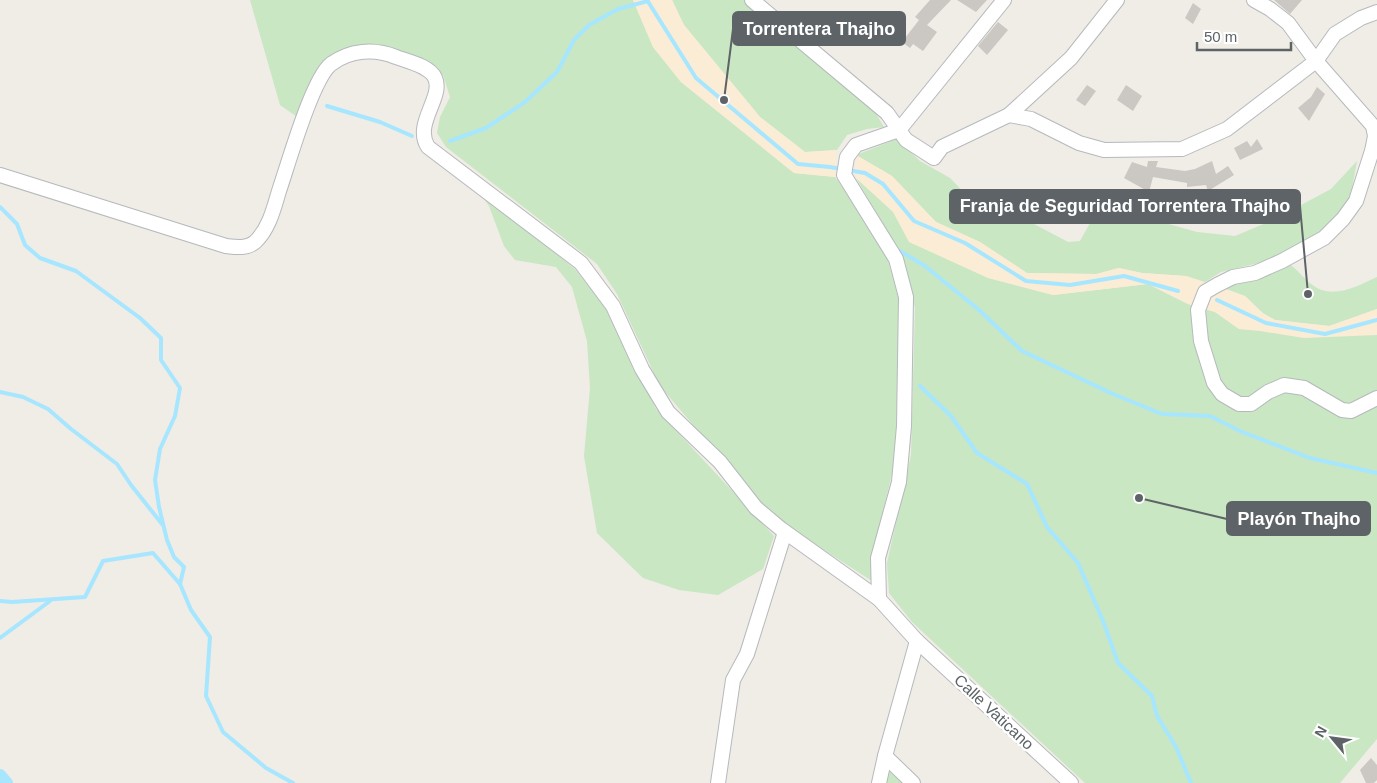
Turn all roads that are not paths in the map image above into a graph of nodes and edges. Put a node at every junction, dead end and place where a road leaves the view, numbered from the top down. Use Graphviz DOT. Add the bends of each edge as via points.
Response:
graph roads {
  1 [pos="752,0"];
  2 [pos="1004,0"];
  3 [pos="1117,0"];
  4 [pos="1254,0"];
  5 [pos="1377,12"];
  6 [pos="1316,61"];
  7 [pos="1010,115"];
  8 [pos="899,130"];
  9 [pos="0,175"];
  10 [pos="1377,398"];
  11 [pos="785,532"];
  12 [pos="879,599"];
  13 [pos="917,641"];
  14 [pos="885,756"];
  15 [pos="1065,781"];
  16 [pos="718,783"];
  17 [pos="879,783"];
  18 [pos="913,783"];
  1 -- 8 [label="street" via="887,113"];
  2 -- 8 [label="street"];
  3 -- 7 [label="street" via="1071,58"];
  4 -- 6 [label="street" via="1288,23"];
  5 -- 6 [label="street" via="1335,34"];
  6 -- 7 [label="street" via="1227,129 1182,149 1104,150 1079,143 1031,119"];
  6 -- 10 [label="street" via="1373,126 1372,151 1356,201 1324,238 1282,261 1255,273 1233,277 1205,292 1198,310 1201,341 1214,383 1222,394 1239,404 1251,404 1284,385 1304,388 1342,410 1351,411"];
  7 -- 8 [label="street" via="942,147 934,158 906,140"];
  8 -- 12 [label="street" via="856,145 847,157 844,175 896,259 906,297 899,482 878,558"];
  9 -- 11 [label="street, Calle Vaticano" via="226,246 242,247 254,243 266,228 317,84 330,65 362,51 386,52 428,70 436,78 424,127 423,139 428,147 581,263 612,306 642,369 668,412 720,462 756,508"];
  11 -- 12 [label="street, Calle Vaticano"];
  11 -- 16 [label="street" via="747,654 733,680"];
  12 -- 13 [label="street, Calle Vaticano"];
  13 -- 14 [label="street"];
  13 -- 15 [label="street, Calle Vaticano"];
  14 -- 17 [label="street"];
  14 -- 18 [label="street"];
}
